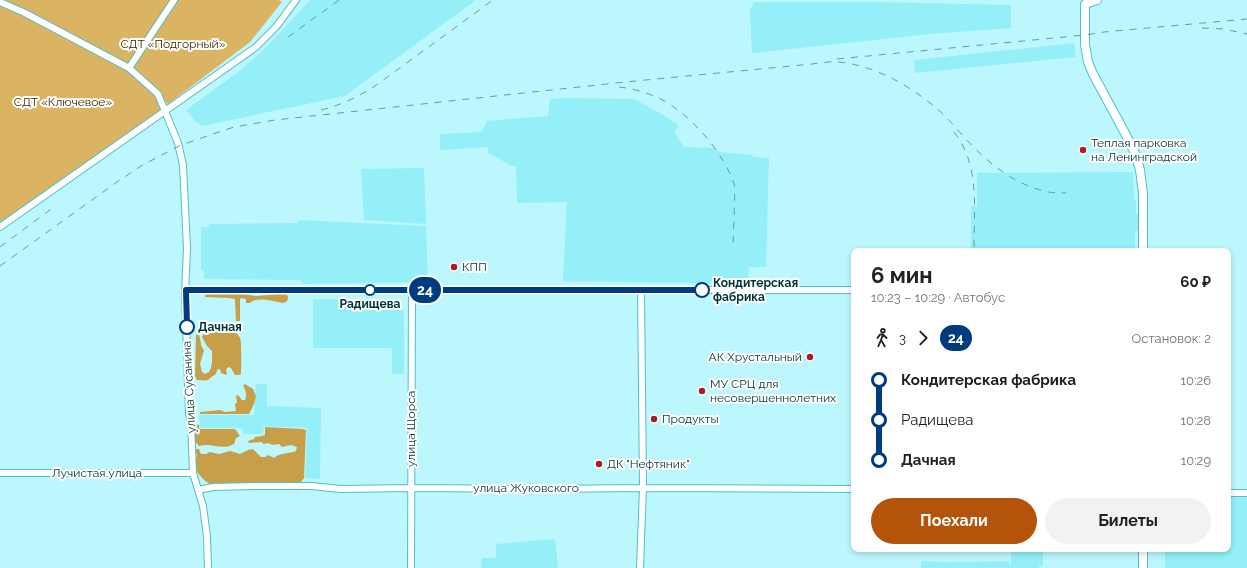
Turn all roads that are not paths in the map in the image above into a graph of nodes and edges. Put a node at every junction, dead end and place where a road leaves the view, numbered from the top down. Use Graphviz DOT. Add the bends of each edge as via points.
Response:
graph roads {
  1 [pos="174,0"];
  2 [pos="296,0"];
  3 [pos="1097,0"];
  4 [pos="0,2"];
  5 [pos="129,68"];
  6 [pos="166,112"];
  7 [pos="0,227"];
  8 [pos="1143,248"];
  9 [pos="186,290"];
  10 [pos="412,290"];
  11 [pos="642,290"];
  12 [pos="851,290"];
  13 [pos="0,473"];
  14 [pos="194,473"];
  15 [pos="411,488"];
  16 [pos="643,488"];
  17 [pos="851,489"];
  18 [pos="198,490"];
  19 [pos="1231,493"];
  20 [pos="1247,493"];
  21 [pos="1143,552"];
  22 [pos="208,568"];
  23 [pos="411,568"];
  24 [pos="640,568"];
  25 [pos="1143,568"];
  1 -- 5 [label="street"];
  2 -- 6 [label="street" via="276,27 256,47"];
  3 -- 8 [label="main road" via="1084,4 1086,52 1093,74 1135,153 1143,194"];
  4 -- 5 [label="street, улица Сусанина"];
  5 -- 6 [label="street, улица Сусанина" via="158,94"];
  6 -- 7 [label="street"];
  6 -- 9 [label="street, улица Сусанина" via="183,165 187,248"];
  9 -- 10 [label="street"];
  9 -- 14 [label="street, улица Сусанина" via="188,414 191,422"];
  10 -- 11 [label="street"];
  10 -- 15 [label="street, улица Щорса"];
  11 -- 12 [label="street"];
  11 -- 16 [label="street"];
  13 -- 14 [label="street, Лучистая улица"];
  14 -- 18 [label="street, улица Сусанина"];
  15 -- 16 [label="street, улица Жуковского"];
  15 -- 18 [label="street, улица Жуковского" via="255,486"];
  15 -- 23 [label="street, улица Щорса"];
  16 -- 17 [label="street, улица Жуковского"];
  16 -- 24 [label="street"];
  18 -- 22 [label="street, улица Сусанина" via="207,537"];
  19 -- 20 [label="street"];
  21 -- 25 [label="main road"];
}
